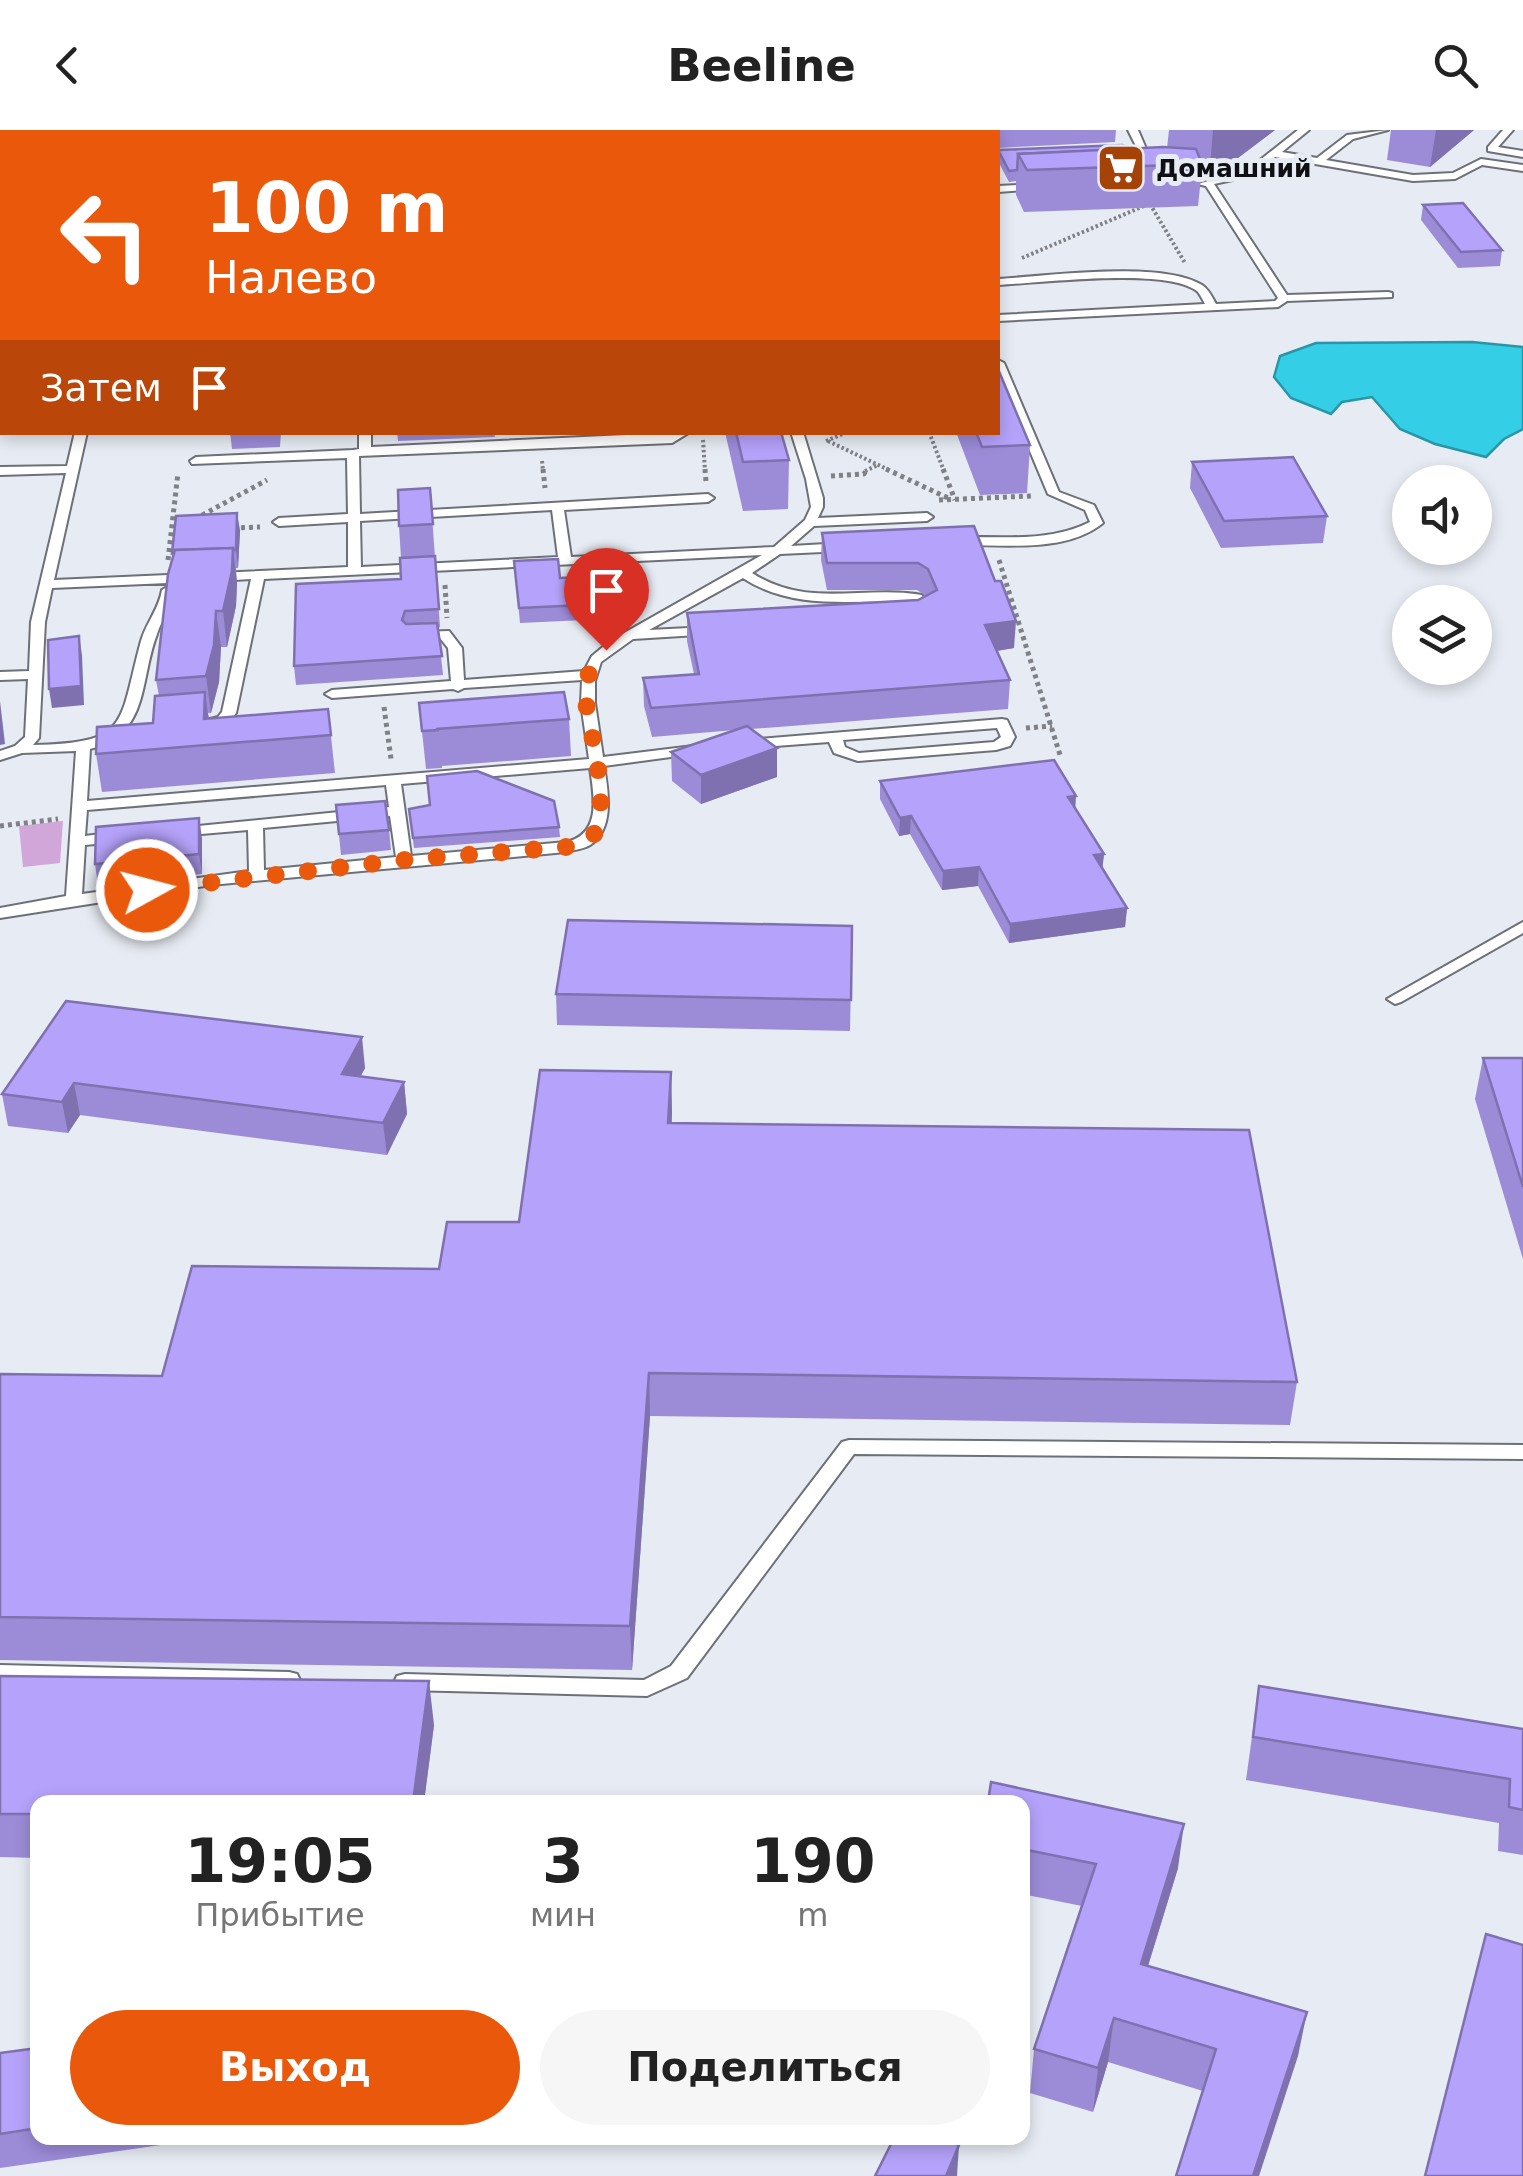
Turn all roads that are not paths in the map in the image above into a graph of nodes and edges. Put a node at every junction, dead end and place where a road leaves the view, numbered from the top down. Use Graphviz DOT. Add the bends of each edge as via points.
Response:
graph roads {
  1 [pos="1133,130"];
  2 [pos="1304,130"];
  3 [pos="1383,130"];
  4 [pos="1508,130"];
  5 [pos="1124,148"];
  6 [pos="1142,148"];
  7 [pos="1274,154"];
  8 [pos="1523,154"];
  9 [pos="1318,162"];
  10 [pos="1523,168"];
  11 [pos="1142,182"];
  12 [pos="1182,182"];
  13 [pos="1210,185"];
  14 [pos="1053,186"];
  15 [pos="1000,189"];
  16 [pos="1000,282"];
  17 [pos="1388,295"];
  18 [pos="1284,298"];
  19 [pos="1213,309"];
  20 [pos="1000,318"];
  21 [pos="1000,368"];
  22 [pos="80,435"];
  23 [pos="364,435"];
  24 [pos="679,435"];
  25 [pos="798,435"];
  26 [pos="359,453"];
  27 [pos="196,461"];
  28 [pos="73,469"];
  29 [pos="0,472"];
  30 [pos="708,498"];
  31 [pos="553,509"];
  32 [pos="927,517"];
  33 [pos="354,519"];
  34 [pos="279,522"];
  35 [pos="814,522"];
  36 [pos="933,542"];
  37 [pos="854,546"];
  38 [pos="782,550"];
  39 [pos="565,561"];
  40 [pos="355,571"];
  41 [pos="742,572"];
  42 [pos="258,576"];
  43 [pos="170,579"];
  44 [pos="47,584"];
  45 [pos="899,621"];
  46 [pos="730,630"];
  47 [pos="630,635"];
  48 [pos="412,636"];
  49 [pos="33,675"];
  50 [pos="0,676"];
  51 [pos="590,676"];
  52 [pos="458,687"];
  53 [pos="332,694"];
  54 [pos="192,725"];
  55 [pos="140,728"];
  56 [pos="122,729"];
  57 [pos="834,736"];
  58 [pos="728,746"];
  59 [pos="709,748"];
  60 [pos="20,749"];
  61 [pos="83,749"];
  62 [pos="0,756"];
  63 [pos="599,760"];
  64 [pos="394,780"];
  65 [pos="79,811"];
  66 [pos="398,811"];
  67 [pos="255,826"];
  68 [pos="158,834"];
  69 [pos="140,835"];
  70 [pos="78,840"];
  71 [pos="404,860"];
  72 [pos="257,878"];
  73 [pos="74,898"];
  74 [pos="0,913"];
  75 [pos="1523,927"];
  76 [pos="1395,998"];
  77 [pos="1523,1452"];
  78 [pos="0,1673"];
  79 [pos="314,1680"];
  80 [pos="392,1682"];
  1 -- 6 [label="lane"];
  2 -- 7 [label="lane"];
  3 -- 9 [label="lane" via="1350,137"];
  4 -- 8 [label="lane" via="1491,149"];
  5 -- 6 [label="lane"];
  6 -- 11 [label="lane" via="1163,182"];
  7 -- 9 [label="lane"];
  7 -- 13 [label="lane" via="1248,174"];
  9 -- 10 [label="lane" via="1412,178 1455,176 1481,162"];
  12 -- 13 [label="lane"];
  13 -- 18 [label="lane"];
  14 -- 15 [label="lane"];
  16 -- 19 [label="lane" via="1152,276 1202,290"];
  17 -- 18 [label="lane"];
  18 -- 19 [label="lane" via="1256,308"];
  19 -- 20 [label="lane"];
  21 -- 36 [label="lane" via="1054,494 1090,508 1097,523 1052,537"];
  22 -- 28 [label="lane"];
  23 -- 26 [label="lane"];
  24 -- 26 [label="lane"];
  25 -- 35 [label="lane" via="818,507"];
  26 -- 27 [label="lane"];
  26 -- 33 [label="lane"];
  28 -- 29 [label="lane"];
  28 -- 44 [label="lane"];
  30 -- 31 [label="lane"];
  31 -- 33 [label="lane"];
  31 -- 39 [label="lane"];
  32 -- 35 [label="lane"];
  33 -- 34 [label="lane"];
  33 -- 40 [label="lane"];
  35 -- 38 [label="lane"];
  37 -- 38 [label="lane"];
  38 -- 39 [label="lane"];
  38 -- 41 [label="lane"];
  39 -- 40 [label="lane"];
  40 -- 42 [label="lane"];
  41 -- 45 [label="lane" via="760,586 799,598 920,601 924,619"];
  41 -- 47 [label="lane"];
  42 -- 43 [label="lane"];
  42 -- 54 [label="lane" via="229,712 222,720"];
  43 -- 44 [label="lane"];
  43 -- 56 [label="lane"];
  44 -- 49 [label="lane"];
  46 -- 47 [label="lane"];
  47 -- 51 [label="lane" via="606,650"];
  48 -- 52 [label="lane" via="444,634 455,648"];
  49 -- 50 [label="lane"];
  49 -- 60 [label="lane" via="32,738"];
  51 -- 52 [label="lane"];
  51 -- 63 [label="lane" via="585,690"];
  52 -- 53 [label="lane"];
  55 -- 56 [label="lane"];
  56 -- 61 [label="lane"];
  57 -- 57 [label="lane" via="1002,723 1008,737 996,746 858,757 839,750"];
  57 -- 58 [label="lane"];
  59 -- 63 [label="lane"];
  60 -- 61 [label="lane"];
  60 -- 62 [label="lane"];
  61 -- 65 [label="lane"];
  63 -- 64 [label="lane"];
  63 -- 71 [label="lane" via="597,829 587,841"];
  64 -- 65 [label="lane"];
  64 -- 66 [label="lane"];
  65 -- 70 [label="lane"];
  66 -- 67 [label="lane"];
  66 -- 71 [label="lane"];
  67 -- 68 [label="lane"];
  67 -- 72 [label="lane"];
  69 -- 70 [label="lane"];
  70 -- 73 [label="lane"];
  71 -- 72 [label="lane"];
  72 -- 73 [label="lane"];
  73 -- 74 [label="lane"];
  75 -- 76 [label="lane"];
  77 -- 80 [label="lane" via="849,1447 679,1672 647,1688"];
  78 -- 79 [label="lane"];
}
